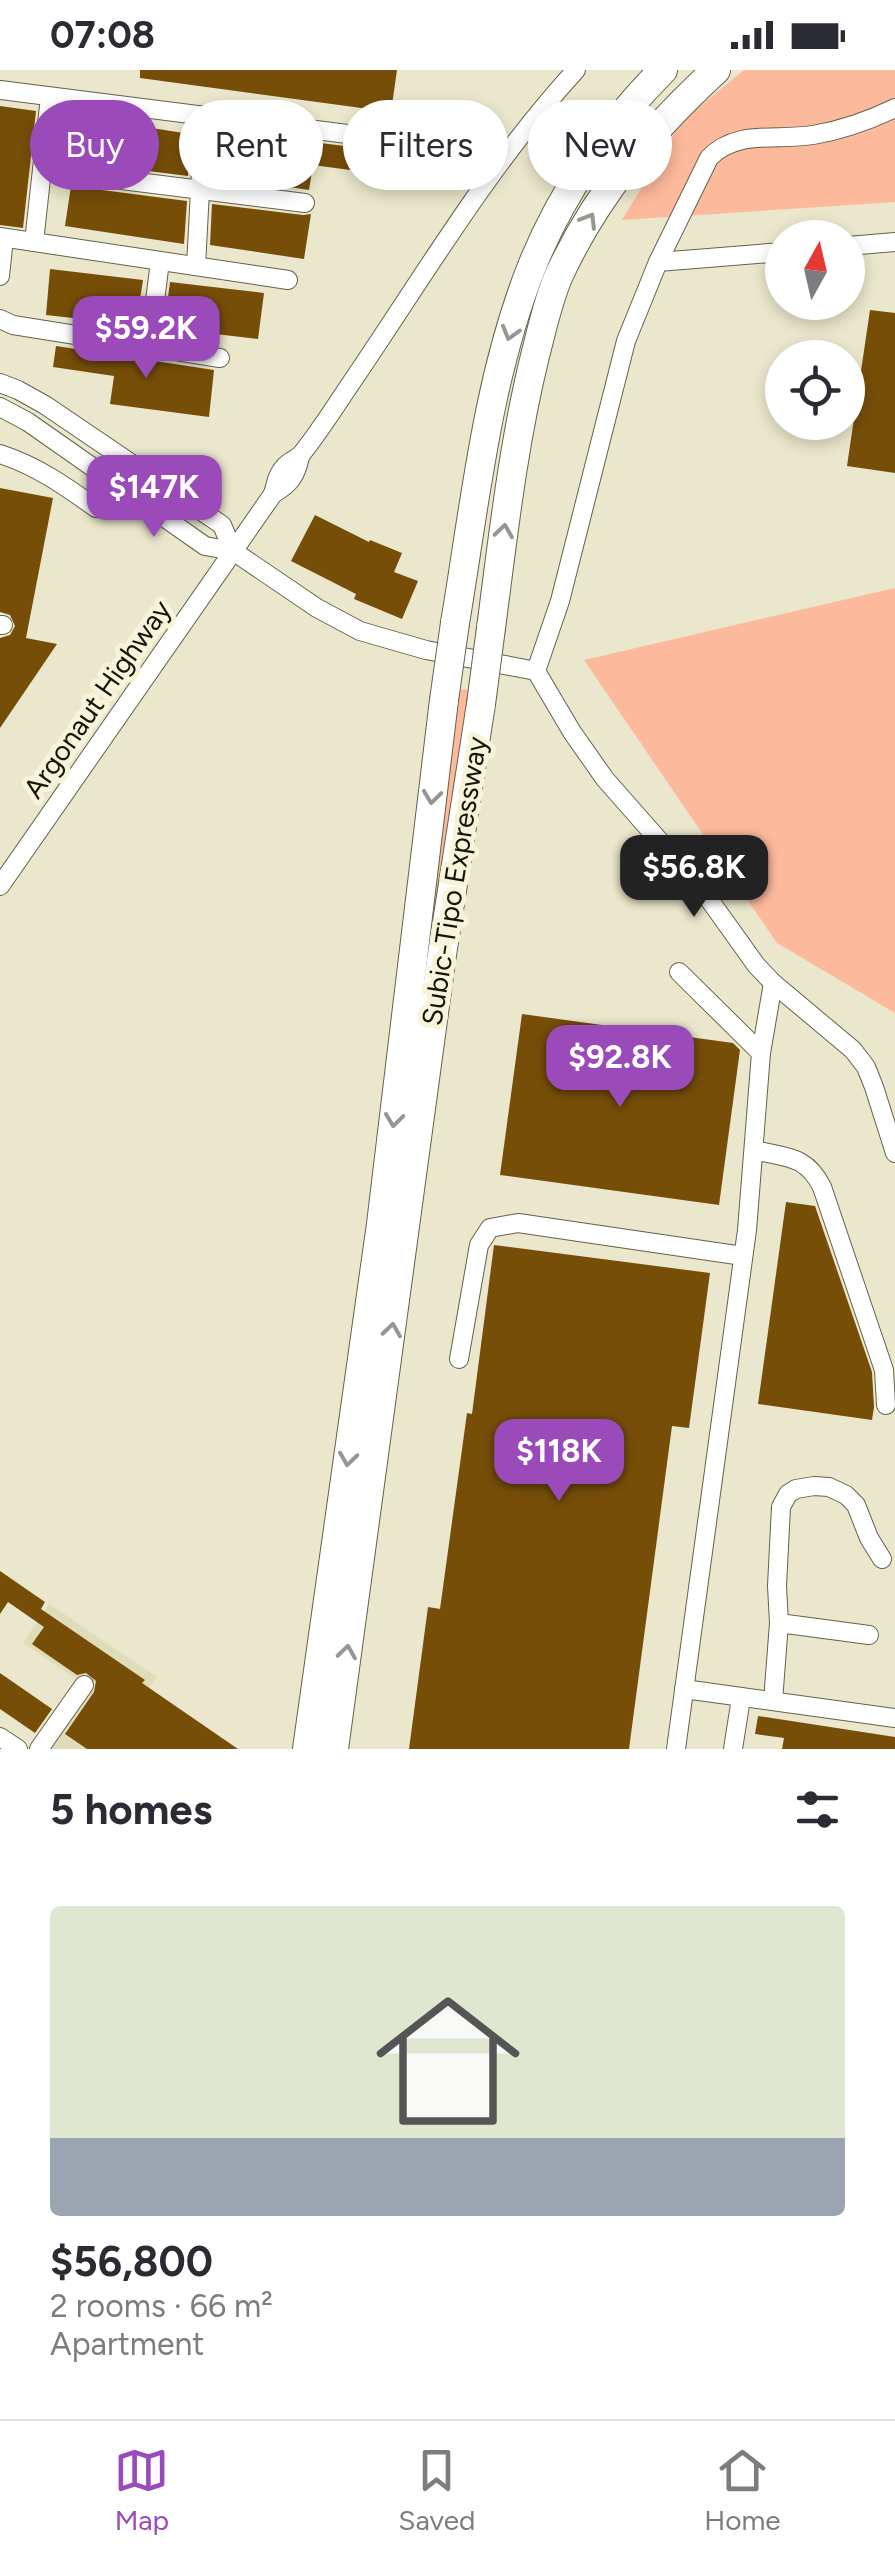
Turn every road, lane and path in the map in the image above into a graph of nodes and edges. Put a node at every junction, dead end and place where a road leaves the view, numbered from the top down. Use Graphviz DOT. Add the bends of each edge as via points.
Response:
graph roads {
  1 [pos="576,70"];
  2 [pos="662,70"];
  3 [pos="716,70"];
  4 [pos="0,90"];
  5 [pos="50,97"];
  6 [pos="50,100"];
  7 [pos="895,108"];
  8 [pos="179,112"];
  9 [pos="40,190"];
  10 [pos="200,190"];
  11 [pos="305,203"];
  12 [pos="2,237"];
  13 [pos="34,242"];
  14 [pos="895,242"];
  15 [pos="865,245"];
  16 [pos="765,253"];
  17 [pos="160,261"];
  18 [pos="658,262"];
  19 [pos="196,266"];
  20 [pos="0,276"];
  21 [pos="288,280"];
  22 [pos="0,320"];
  23 [pos="149,348"];
  24 [pos="220,358"];
  25 [pos="0,383"];
  26 [pos="0,407"];
  27 [pos="0,454"];
  28 [pos="96,508"];
  29 [pos="233,551"];
  30 [pos="536,671"];
  31 [pos="0,886"];
  32 [pos="680,972"];
  33 [pos="773,984"];
  34 [pos="761,1053"];
  35 [pos="754,1150"];
  36 [pos="895,1153"];
  37 [pos="743,1256"];
  38 [pos="459,1358"];
  39 [pos="886,1405"];
  40 [pos="882,1559"];
  41 [pos="779,1623"];
  42 [pos="869,1635"];
  43 [pos="84,1685"];
  44 [pos="684,1689"];
  45 [pos="742,1698"];
  46 [pos="773,1702"];
  47 [pos="895,1718"];
  48 [pos="0,1736"];
  49 [pos="18,1749"];
  50 [pos="39,1749"];
  51 [pos="307,1749"];
  52 [pos="334,1749"];
  53 [pos="676,1749"];
  54 [pos="733,1749"];
  1 -- 29 [label="street, Argonaut Highway" via="448,237"];
  2 -- 51 [label="highway, Subic-Tipo Expressway, one-way, bridge" via="575,181 532,266 500,368 444,700 381,1224"];
  52 -- 3 [label="highway, Subic-Tipo Expressway, one-way, bridge" via="524,402 557,279 602,199 654,130"];
  4 -- 5 [label="street"];
  5 -- 6 [label="street"];
  5 -- 8 [label="street"];
  7 -- 18 [label="street" via="850,128 732,141 718,149"];
  9 -- 13 [label="street"];
  10 -- 11 [label="street"];
  10 -- 19 [label="street"];
  12 -- 13 [label="street"];
  12 -- 20 [label="street"];
  13 -- 17 [label="street"];
  14 -- 15 [label="street"];
  16 -- 18 [label="street"];
  17 -- 19 [label="street"];
  17 -- 23 [label="street"];
  18 -- 30 [label="street" via="626,341"];
  19 -- 21 [label="street"];
  22 -- 23 [label="street"];
  23 -- 24 [label="street"];
  25 -- 29 [label="street" via="222,525"];
  26 -- 29 [label="street" via="204,546"];
  27 -- 28 [label="street" via="54,478"];
  29 -- 30 [label="street" via="360,631"];
  29 -- 31 [label="street, Argonaut Highway"];
  30 -- 33 [label="street" via="605,779 701,888"];
  32 -- 34 [label="street"];
  33 -- 34 [label="street"];
  33 -- 36 [label="street" via="854,1050"];
  34 -- 35 [label="street"];
  35 -- 37 [label="street"];
  35 -- 39 [label="street" via="801,1161 822,1187 884,1370"];
  37 -- 38 [label="street" via="518,1223 490,1228 479,1245"];
  37 -- 44 [label="street"];
  40 -- 41 [label="street" via="852,1498 828,1488 796,1489 781,1507"];
  41 -- 42 [label="street"];
  41 -- 46 [label="street"];
  43 -- 50 [label="street"];
  44 -- 45 [label="street"];
  44 -- 53 [label="street"];
  45 -- 46 [label="street"];
  45 -- 54 [label="street"];
  46 -- 47 [label="street"];
  48 -- 49 [label="street"];
}
